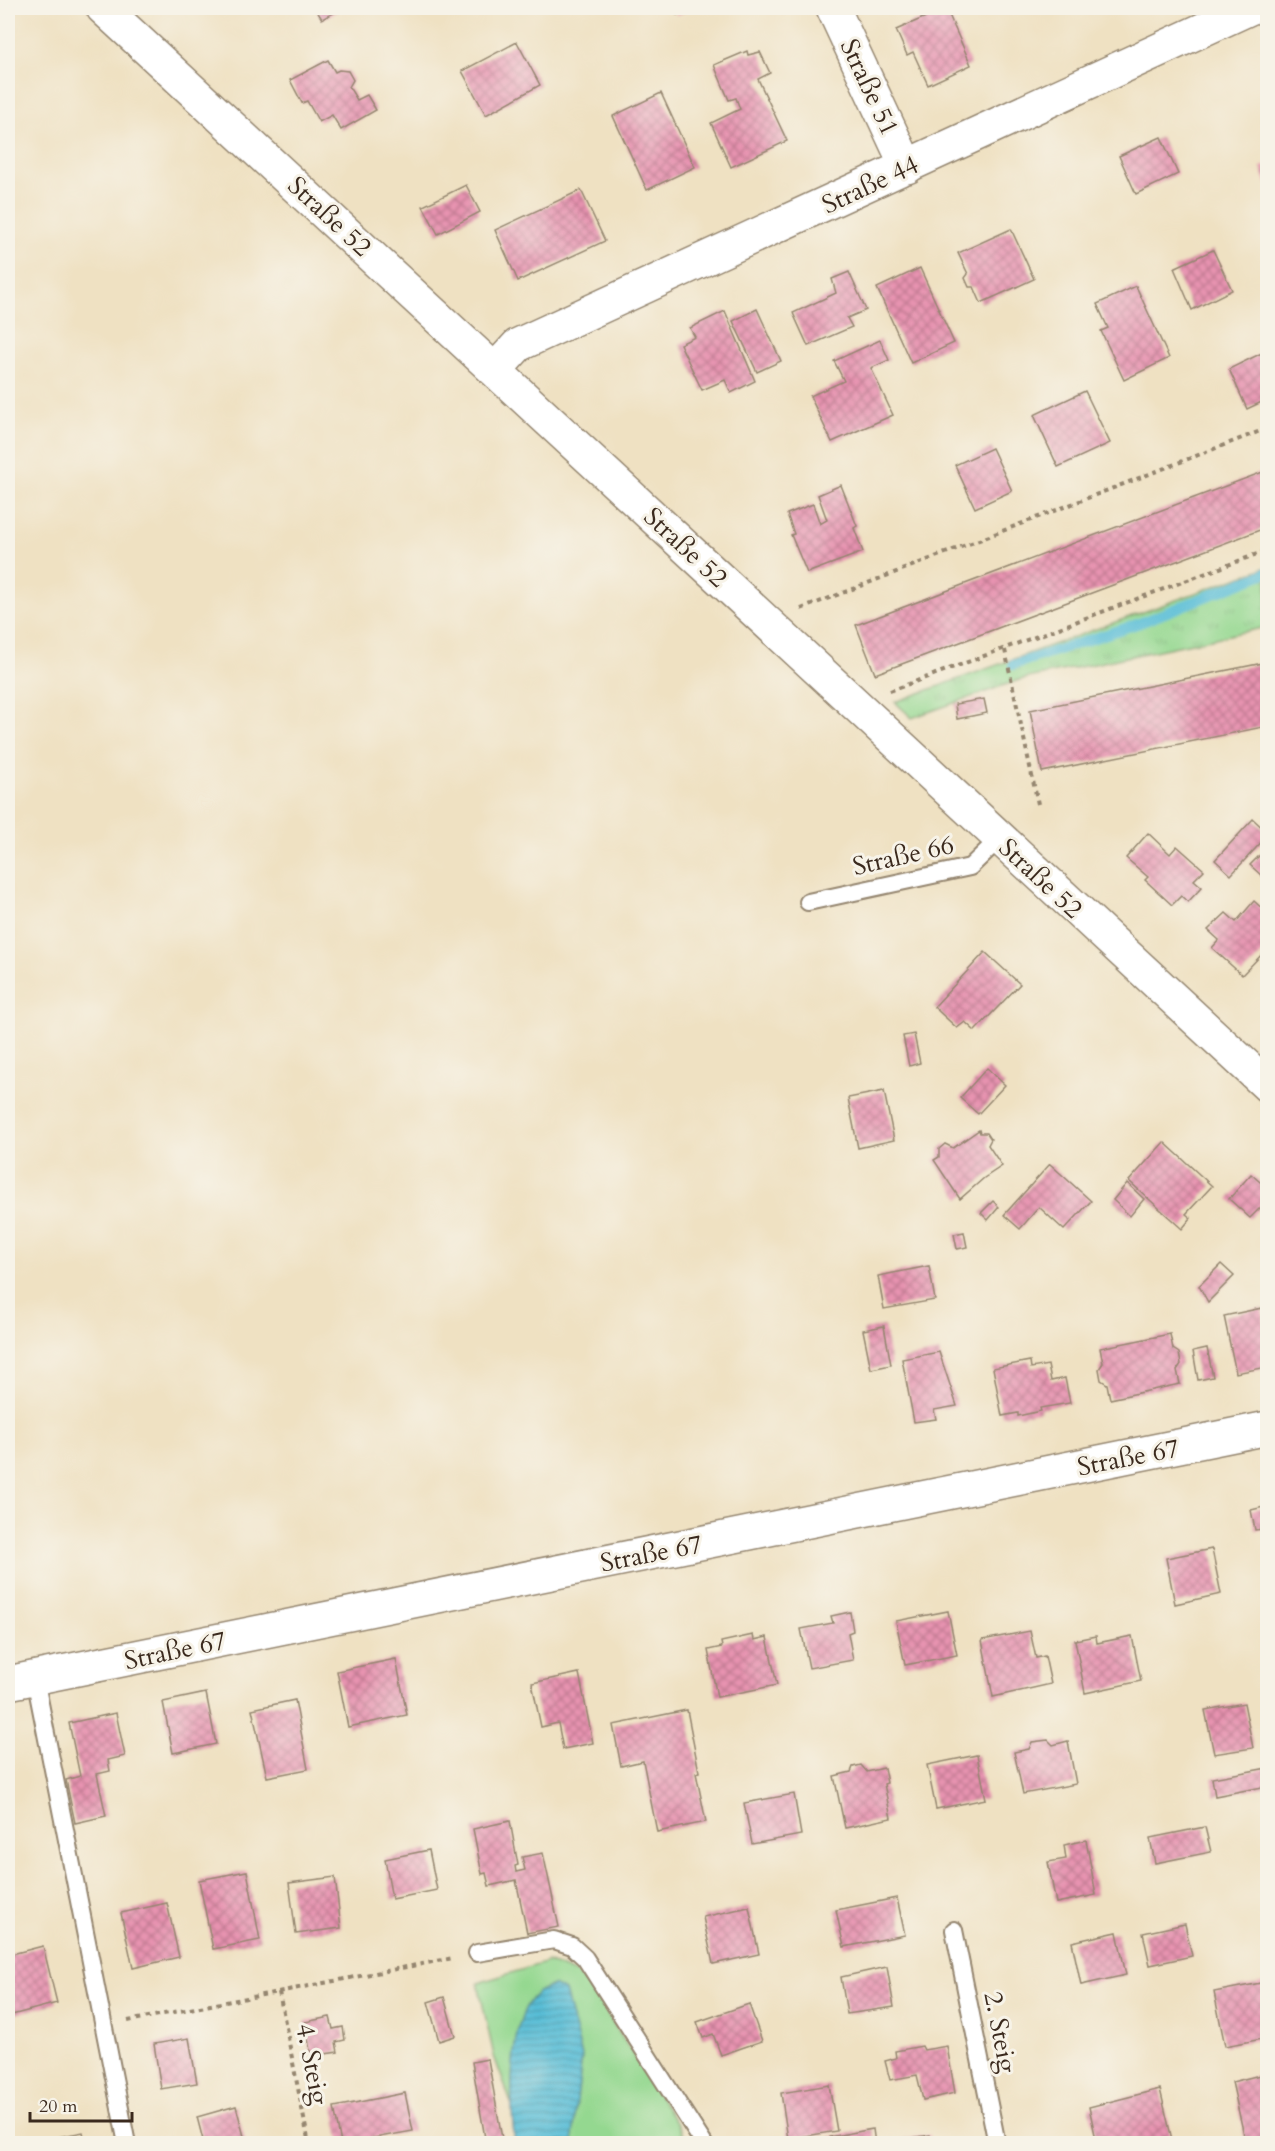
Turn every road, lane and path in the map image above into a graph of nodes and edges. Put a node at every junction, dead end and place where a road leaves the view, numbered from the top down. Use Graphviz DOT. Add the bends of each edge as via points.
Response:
graph roads {
  1 [pos="103,8"];
  2 [pos="833,8"];
  3 [pos="1250,8"];
  4 [pos="907,167"];
  5 [pos="496,369"];
  6 [pos="1268,428"];
  7 [pos="1268,550"];
  8 [pos="767,622"];
  9 [pos="1005,650"];
  10 [pos="864,711"];
  11 [pos="1038,804"];
  12 [pos="999,839"];
  13 [pos="808,902"];
  14 [pos="1268,1086"];
  15 [pos="1268,1428"];
  16 [pos="21,1681"];
  17 [pos="954,1930"];
  18 [pos="477,1953"];
  19 [pos="279,1992"];
  20 [pos="104,2026"];
  21 [pos="127,2144"];
  22 [pos="309,2144"];
  23 [pos="704,2144"];
  24 [pos="997,2144"];
  1 -- 5 [label="street, Straße 52"];
  2 -- 4 [label="street, Straße 51"];
  3 -- 4 [label="street, Straße 44"];
  4 -- 5 [label="street, Straße 44" via="519,345"];
  5 -- 8 [label="street, Straße 52"];
  6 -- 8 [label="path"];
  7 -- 9 [label="path"];
  8 -- 10 [label="street, Straße 52"];
  9 -- 10 [label="path" via="894,689"];
  9 -- 11 [label="path"];
  10 -- 12 [label="street, Straße 52"];
  12 -- 13 [label="lane, Straße 66" via="970,867"];
  12 -- 14 [label="street, Straße 52"];
  15 -- 16 [label="street, Straße 67"];
  16 -- 20 [label="lane, Straße 67"];
  17 -- 24 [label="lane, 2. Steig"];
  18 -- 19 [label="path"];
  18 -- 23 [label="lane" via="554,1940 572,1946 585,1958"];
  19 -- 20 [label="path"];
  19 -- 22 [label="path, 4. Steig"];
  20 -- 21 [label="lane, Straße 67"];
}
